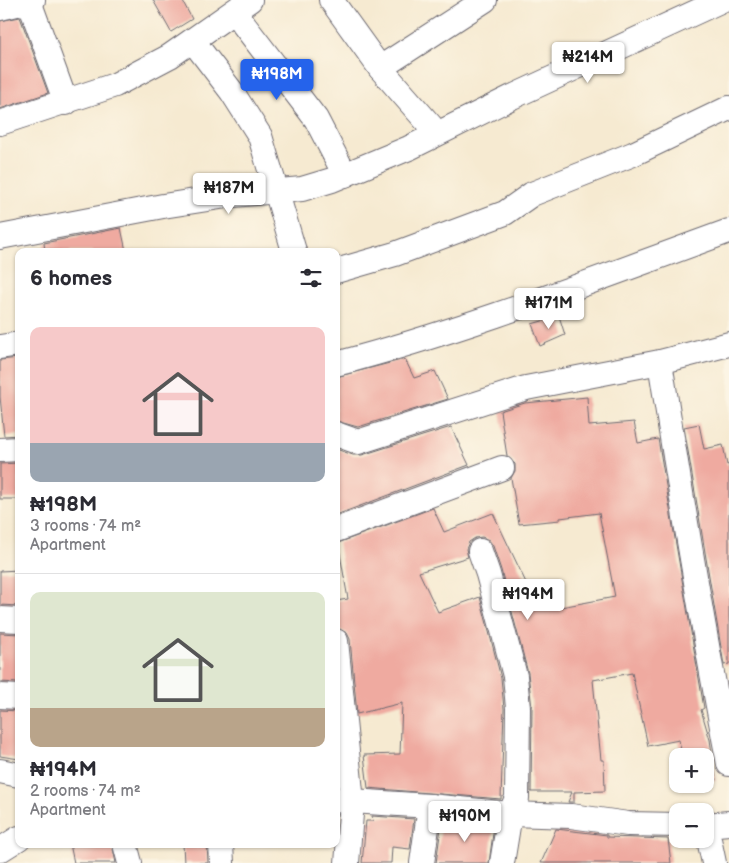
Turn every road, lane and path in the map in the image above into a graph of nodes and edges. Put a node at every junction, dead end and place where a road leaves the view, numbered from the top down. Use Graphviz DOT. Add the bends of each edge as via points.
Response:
graph roads {
  1 [pos="485,0"];
  2 [pos="722,0"];
  3 [pos="31,1"];
  4 [pos="336,2"];
  5 [pos="242,6"];
  6 [pos="0,8"];
  7 [pos="193,41"];
  8 [pos="380,68"];
  9 [pos="66,102"];
  10 [pos="729,108"];
  11 [pos="0,123"];
  12 [pos="437,133"];
  13 [pos="345,175"];
  14 [pos="276,193"];
  15 [pos="729,231"];
  16 [pos="0,237"];
  17 [pos="293,248"];
  18 [pos="340,271"];
  19 [pos="729,344"];
  20 [pos="15,345"];
  21 [pos="0,347"];
  22 [pos="660,362"];
  23 [pos="340,363"];
  24 [pos="340,435"];
  25 [pos="15,449"];
  26 [pos="0,450"];
  27 [pos="502,468"];
  28 [pos="340,529"];
  29 [pos="480,551"];
  30 [pos="0,620"];
  31 [pos="15,620"];
  32 [pos="0,696"];
  33 [pos="15,697"];
  34 [pos="340,721"];
  35 [pos="729,764"];
  36 [pos="0,771"];
  37 [pos="15,774"];
  38 [pos="344,801"];
  39 [pos="430,806"];
  40 [pos="510,814"];
  41 [pos="669,825"];
  42 [pos="15,841"];
  43 [pos="126,848"];
  44 [pos="221,848"];
  45 [pos="714,848"];
  46 [pos="0,850"];
  47 [pos="130,863"];
  48 [pos="222,863"];
  49 [pos="347,863"];
  50 [pos="422,863"];
  51 [pos="502,863"];
  52 [pos="714,863"];
  1 -- 8 [label="street"];
  2 -- 12 [label="street"];
  3 -- 6 [label="street"];
  3 -- 9 [label="street"];
  4 -- 8 [label="street"];
  5 -- 7 [label="street"];
  5 -- 13 [label="street" via="316,119"];
  7 -- 9 [label="street" via="115,85"];
  7 -- 14 [label="street" via="260,136"];
  8 -- 12 [label="street"];
  9 -- 11 [label="street"];
  10 -- 18 [label="street" via="633,154 532,194 505,214"];
  12 -- 13 [label="street"];
  13 -- 14 [label="street" via="302,189"];
  14 -- 16 [label="street" via="233,195 163,206"];
  14 -- 17 [label="street"];
  15 -- 23 [label="street" via="506,313 410,345"];
  19 -- 22 [label="street"];
  20 -- 21 [label="street"];
  22 -- 24 [label="street" via="526,388 358,442"];
  22 -- 35 [label="street" via="694,581"];
  25 -- 26 [label="street"];
  27 -- 28 [label="street"];
  29 -- 40 [label="street" via="515,676 518,798"];
  30 -- 31 [label="street"];
  32 -- 33 [label="street"];
  34 -- 38 [label="street"];
  36 -- 37 [label="street"];
  38 -- 39 [label="street"];
  38 -- 49 [label="street"];
  39 -- 40 [label="street"];
  39 -- 50 [label="street"];
  40 -- 41 [label="street"];
  40 -- 51 [label="street"];
  42 -- 46 [label="street"];
  43 -- 47 [label="street"];
  44 -- 48 [label="street"];
  45 -- 52 [label="street"];
}
